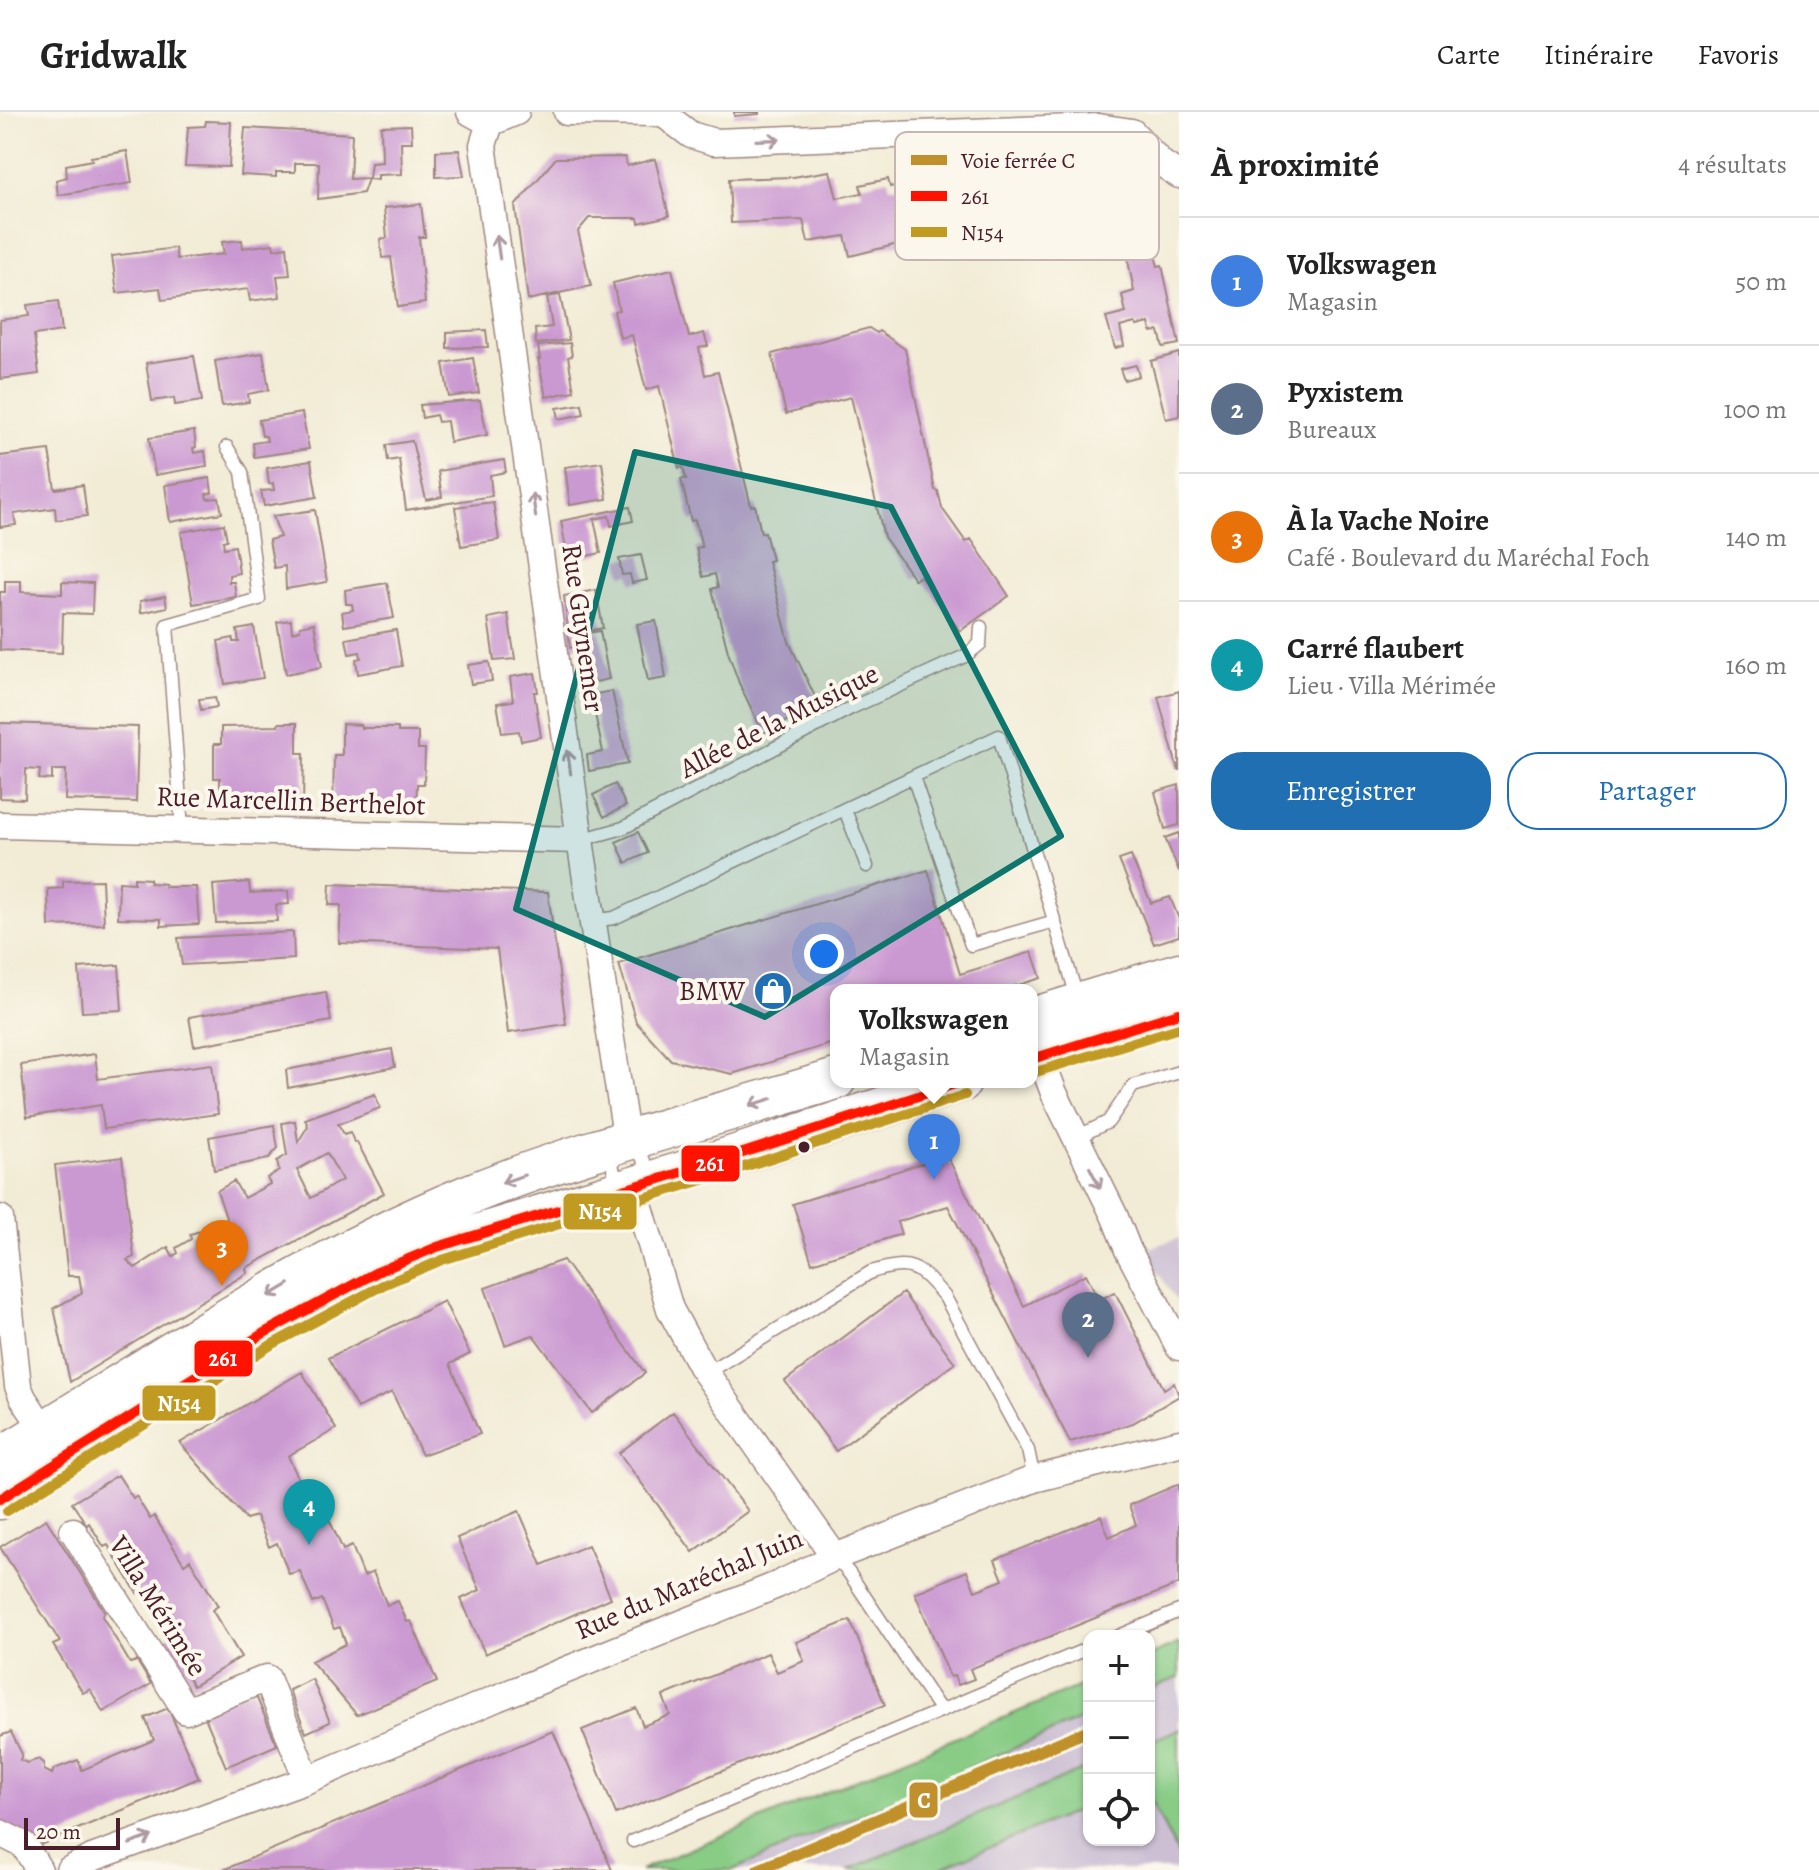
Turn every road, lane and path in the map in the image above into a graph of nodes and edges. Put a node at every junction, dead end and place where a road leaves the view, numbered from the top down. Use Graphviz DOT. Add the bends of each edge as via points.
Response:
graph roads {
  1 [pos="516,112"];
  2 [pos="567,112"];
  3 [pos="480,118"];
  4 [pos="1127,122"];
  5 [pos="689,123"];
  6 [pos="970,132"];
  7 [pos="895,135"];
  8 [pos="1159,161"];
  9 [pos="1179,175"];
  10 [pos="227,447"];
  11 [pos="981,627"];
  12 [pos="913,777"];
  13 [pos="845,810"];
  14 [pos="0,825"];
  15 [pos="182,829"];
  16 [pos="580,840"];
  17 [pos="867,866"];
  18 [pos="592,921"];
  19 [pos="1055,921"];
  20 [pos="1179,973"];
  21 [pos="1079,1004"];
  22 [pos="1179,1013"];
  23 [pos="1038,1041"];
  24 [pos="1038,1043"];
  25 [pos="1038,1051"];
  26 [pos="1179,1072"];
  27 [pos="830,1081"];
  28 [pos="942,1088"];
  29 [pos="1075,1138"];
  30 [pos="627,1142"];
  31 [pos="634,1187"];
  32 [pos="0,1218"];
  33 [pos="1179,1347"];
  34 [pos="706,1373"];
  35 [pos="45,1431"];
  36 [pos="1179,1443"];
  37 [pos="0,1458"];
  38 [pos="1034,1479"];
  39 [pos="0,1499"];
  40 [pos="73,1531"];
  41 [pos="835,1557"];
  42 [pos="1179,1611"];
  43 [pos="1133,1630"];
  44 [pos="1083,1651"];
  45 [pos="941,1711"];
  46 [pos="307,1780"];
  47 [pos="0,1833"];
  48 [pos="633,1841"];
  49 [pos="39,1870"];
  50 [pos="69,1870"];
  1 -- 3 [label="street"];
  2 -- 5 [label="street" via="662,113"];
  16 -- 3 [label="street, Rue Guynemer, one-way"];
  6 -- 4 [label="street, one-way"];
  5 -- 7 [label="street, one-way" via="714,142"];
  8 -- 9 [label="street"];
  10 -- 15 [label="lane" via="242,472 259,599 167,625"];
  11 -- 16 [label="lane, Allée de la Musique" via="980,644 965,656 851,708 623,828"];
  12 -- 13 [label="lane"];
  12 -- 19 [label="lane" via="971,945"];
  12 -- 19 [label="lane" via="999,736"];
  13 -- 17 [label="lane"];
  13 -- 18 [label="lane" via="614,918"];
  14 -- 15 [label="street, Rue Marcellin Berthelot"];
  15 -- 16 [label="street, Rue Marcellin Berthelot"];
  16 -- 18 [label="street, Rue Guynemer"];
  18 -- 30 [label="street, Rue Guynemer"];
  19 -- 21 [label="lane"];
  20 -- 21 [label="main road"];
  21 -- 23 [label="main road"];
  22 -- 24 [label="main road"];
  25 -- 29 [label="street"];
  26 -- 29 [label="lane" via="1133,1086 1108,1122"];
  27 -- 30 [label="main road, one-way"];
  28 -- 31 [label="main road"];
  29 -- 33 [label="street, one-way"];
  30 -- 31 [label="lane" via="647,1167"];
  30 -- 31 [label="lane" via="613,1166 621,1181"];
  30 -- 35 [label="main road, one-way" via="476,1192 378,1236"];
  31 -- 34 [label="street, Rue du Maréchal Juin" via="670,1309"];
  31 -- 39 [label="main road" via="437,1247 377,1272 264,1333"];
  32 -- 35 [label="street" via="18,1386"];
  34 -- 38 [label="lane" via="871,1272 899,1264 915,1268 945,1297 1028,1450"];
  34 -- 41 [label="street, Rue du Maréchal Juin"];
  35 -- 37 [label="main road"];
  36 -- 38 [label="street"];
  38 -- 41 [label="street"];
  40 -- 46 [label="street, Villa Mérimée" via="186,1711 267,1678"];
  41 -- 45 [label="lane"];
  41 -- 46 [label="street, Rue du Maréchal Juin"];
  42 -- 43 [label="lane"];
  44 -- 45 [label="lane"];
  45 -- 48 [label="lane"];
  50 -- 46 [label="street, Rue du Maréchal Juin, one-way"];
  47 -- 49 [label="street" via="24,1845"];
}
